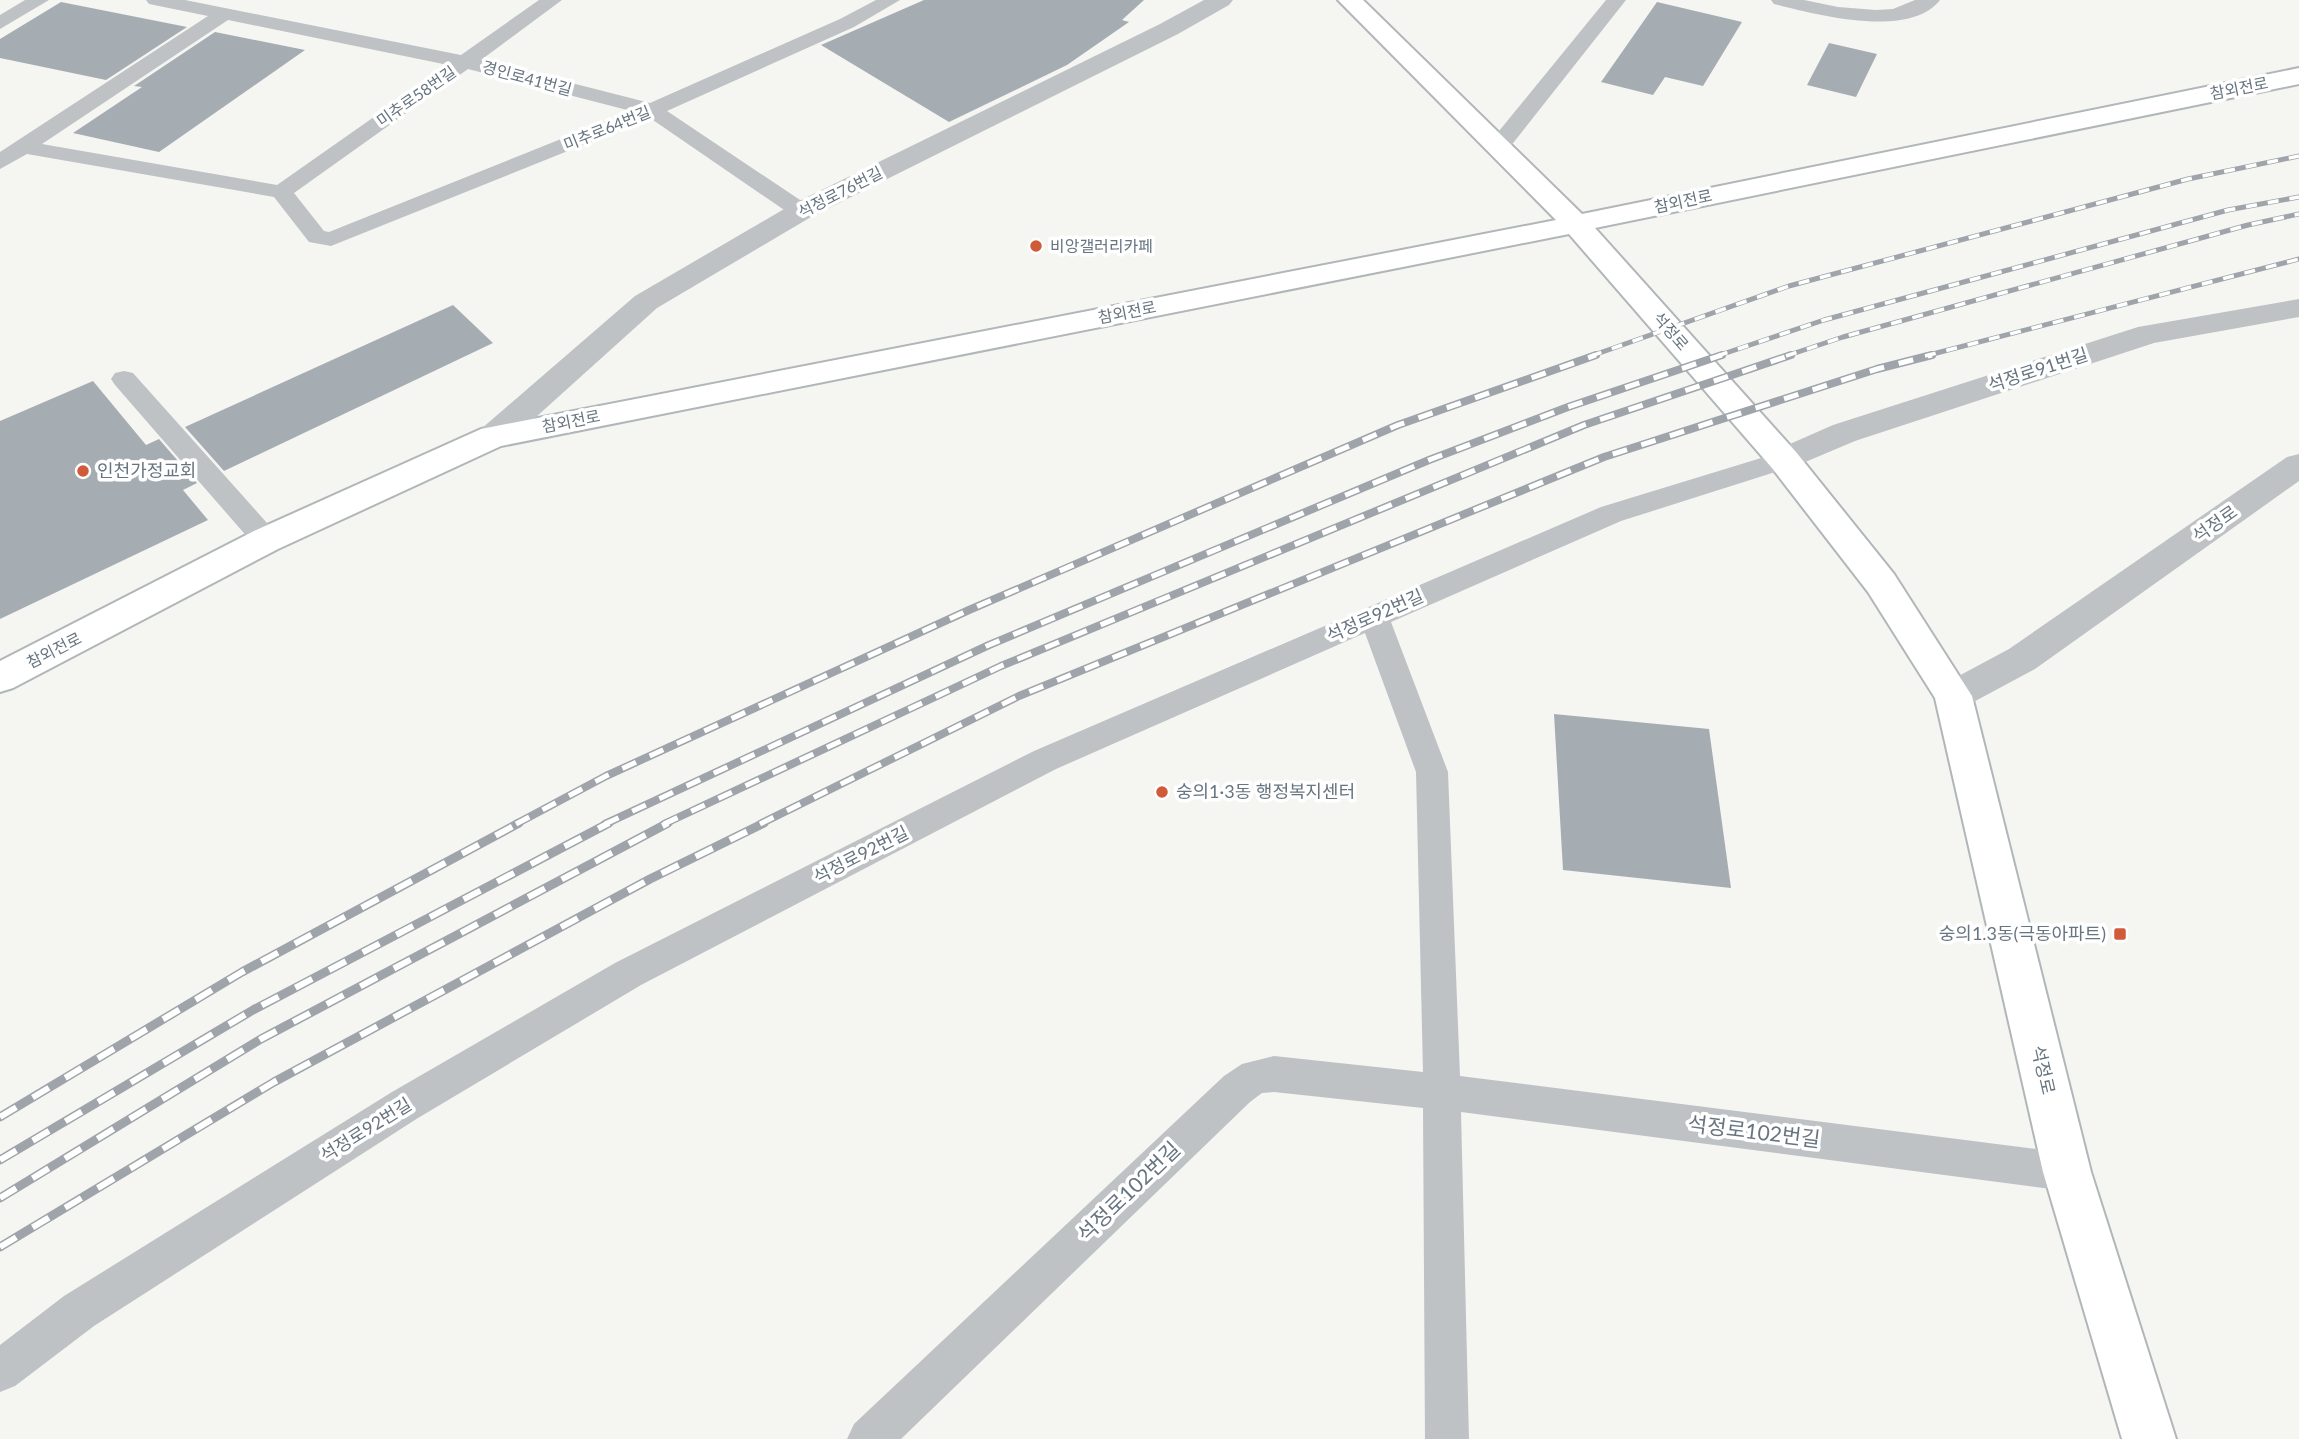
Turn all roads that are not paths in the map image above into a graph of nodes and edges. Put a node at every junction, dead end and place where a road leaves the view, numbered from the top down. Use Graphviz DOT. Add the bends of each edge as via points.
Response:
graph roads {
  1 [pos="38,0"];
  2 [pos="156,0"];
  3 [pos="552,0"];
  4 [pos="890,0"];
  5 [pos="1221,0"];
  6 [pos="1350,0"];
  7 [pos="1616,0"];
  8 [pos="1781,0"];
  9 [pos="1930,0"];
  10 [pos="225,14"];
  11 [pos="0,23"];
  12 [pos="465,62"];
  13 [pos="2299,76"];
  14 [pos="652,110"];
  15 [pos="23,147"];
  16 [pos="1498,147"];
  17 [pos="0,162"];
  18 [pos="281,192"];
  19 [pos="801,211"];
  20 [pos="1576,224"];
  21 [pos="2299,308"];
  22 [pos="124,379"];
  23 [pos="493,437"];
  24 [pos="1784,460"];
  25 [pos="2299,465"];
  26 [pos="266,540"];
  27 [pos="1374,616"];
  28 [pos="0,678"];
  29 [pos="1953,696"];
  30 [pos="1441,1092"];
  31 [pos="2067,1172"];
  32 [pos="0,1371"];
  33 [pos="869,1439"];
  34 [pos="1447,1439"];
  35 [pos="2149,1439"];
  1 -- 11 [label="lane"];
  2 -- 10 [label="lane, 경인로41번길"];
  3 -- 12 [label="lane, 미추로58번길"];
  4 -- 14 [label="lane, 미추로64번길"];
  5 -- 19 [label="street, 석정로76번길"];
  6 -- 16 [label="main road, 석정로"];
  7 -- 16 [label="lane"];
  8 -- 9 [label="lane" via="1844,15 1884,17 1916,9"];
  10 -- 12 [label="lane, 경인로41번길"];
  10 -- 15 [label="lane"];
  12 -- 14 [label="lane, 경인로41번길"];
  12 -- 18 [label="lane, 미추로58번길"];
  13 -- 20 [label="main road, 참외전로"];
  14 -- 18 [label="lane, 미추로64번길" via="331,239 317,237"];
  14 -- 19 [label="lane, 경인로41번길"];
  15 -- 17 [label="lane"];
  15 -- 18 [label="lane"];
  16 -- 20 [label="main road, 석정로"];
  19 -- 23 [label="street, 석정로76번길" via="646,302"];
  20 -- 23 [label="main road, 참외전로"];
  20 -- 24 [label="main road, 석정로"];
  21 -- 24 [label="street, 석정로91번길" via="2149,334 1844,433"];
  22 -- 26 [label="lane"];
  23 -- 26 [label="main road, 참외전로"];
  24 -- 27 [label="lane, 석정로92번길" via="1611,514"];
  24 -- 29 [label="main road, 석정로" via="1881,583"];
  25 -- 29 [label="street, 석정로" via="2022,659"];
  26 -- 28 [label="main road, 참외전로"];
  27 -- 30 [label="lane" via="1433,772"];
  27 -- 32 [label="lane, 석정로92번길" via="1045,760 628,974 370,1127 79,1311"];
  29 -- 31 [label="main road, 석정로"];
  30 -- 31 [label="lane, 석정로102번길"];
  30 -- 33 [label="lane, 석정로102번길" via="1274,1074 1255,1077 1237,1089"];
  30 -- 34 [label="lane"];
  31 -- 35 [label="main road, 석정로"];
}
